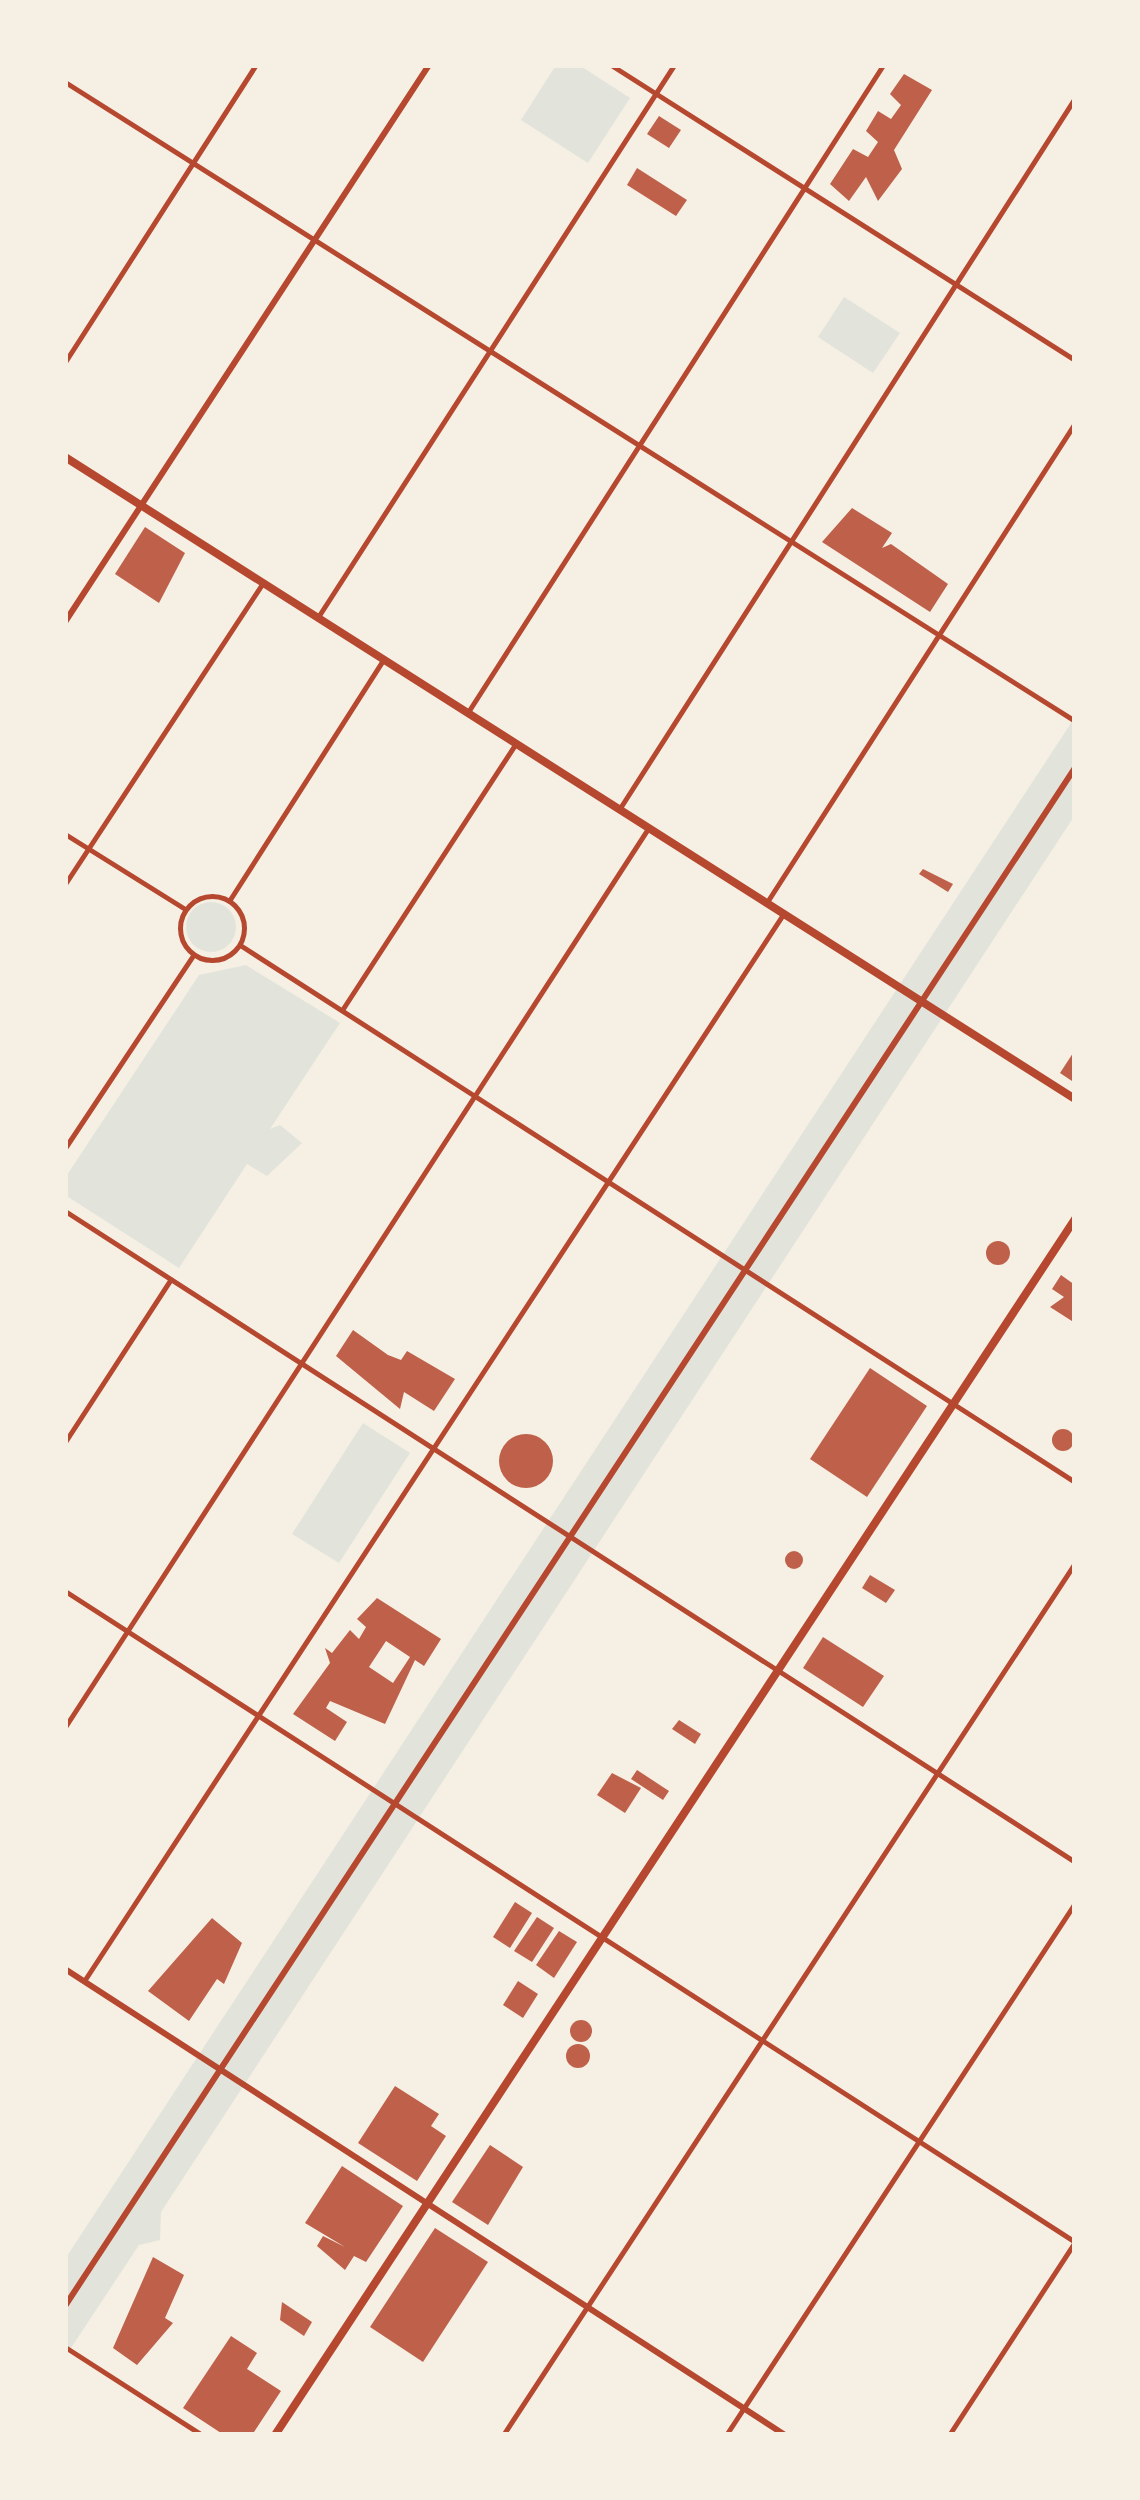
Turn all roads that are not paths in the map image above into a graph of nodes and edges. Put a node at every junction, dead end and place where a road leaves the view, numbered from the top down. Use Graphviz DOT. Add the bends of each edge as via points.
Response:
graph roads {
  1 [pos="256,65"];
  2 [pos="429,65"];
  3 [pos="611,65"];
  4 [pos="674,65"];
  5 [pos="883,65"];
  6 [pos="65,82"];
  7 [pos="656,94"];
  8 [pos="1075,98"];
  9 [pos="192,164"];
  10 [pos="804,186"];
  11 [pos="315,240"];
  12 [pos="954,285"];
  13 [pos="490,350"];
  14 [pos="1075,360"];
  15 [pos="65,362"];
  16 [pos="1075,423"];
  17 [pos="636,444"];
  18 [pos="65,458"];
  19 [pos="141,505"];
  20 [pos="788,539"];
  21 [pos="263,582"];
  22 [pos="318,617"];
  23 [pos="65,622"];
  24 [pos="939,634"];
  25 [pos="384,659"];
  26 [pos="468,712"];
  27 [pos="1075,722"];
  28 [pos="516,743"];
  29 [pos="1074,773"];
  30 [pos="620,808"];
  31 [pos="649,827"];
  32 [pos="65,834"];
  33 [pos="88,849"];
  34 [pos="65,884"];
  35 [pos="228,901"];
  36 [pos="766,902"];
  37 [pos="184,909"];
  38 [pos="784,913"];
  39 [pos="240,945"];
  40 [pos="193,955"];
  41 [pos="923,1002"];
  42 [pos="342,1010"];
  43 [pos="476,1095"];
  44 [pos="1075,1099"];
  45 [pos="65,1148"];
  46 [pos="608,1180"];
  47 [pos="65,1211"];
  48 [pos="1075,1219"];
  49 [pos="748,1268"];
  50 [pos="171,1279"];
  51 [pos="302,1362"];
  52 [pos="954,1402"];
  53 [pos="65,1442"];
  54 [pos="433,1446"];
  55 [pos="1075,1482"];
  56 [pos="572,1536"];
  57 [pos="1075,1562"];
  58 [pos="65,1590"];
  59 [pos="128,1631"];
  60 [pos="778,1670"];
  61 [pos="260,1715"];
  62 [pos="65,1727"];
  63 [pos="938,1773"];
  64 [pos="397,1804"];
  65 [pos="1075,1862"];
  66 [pos="1075,1903"];
  67 [pos="602,1936"];
  68 [pos="65,1969"];
  69 [pos="84,1981"];
  70 [pos="762,2040"];
  71 [pos="221,2070"];
  72 [pos="919,2140"];
  73 [pos="428,2203"];
  74 [pos="1075,2242"];
  75 [pos="65,2306"];
  76 [pos="588,2306"];
  77 [pos="65,2347"];
  78 [pos="743,2409"];
  79 [pos="202,2435"];
  80 [pos="275,2435"];
  81 [pos="503,2435"];
  82 [pos="726,2435"];
  83 [pos="785,2435"];
  84 [pos="948,2435"];
  1 -- 9 [label="street"];
  2 -- 11 [label="street"];
  3 -- 7 [label="street"];
  4 -- 7 [label="street"];
  5 -- 10 [label="street"];
  6 -- 9 [label="street"];
  7 -- 10 [label="street"];
  7 -- 13 [label="street"];
  8 -- 12 [label="street"];
  9 -- 11 [label="street"];
  9 -- 15 [label="street"];
  10 -- 12 [label="street"];
  10 -- 17 [label="street"];
  11 -- 13 [label="street"];
  11 -- 19 [label="street"];
  12 -- 14 [label="street"];
  12 -- 20 [label="street"];
  13 -- 17 [label="street"];
  13 -- 22 [label="street"];
  16 -- 24 [label="street"];
  17 -- 20 [label="street"];
  17 -- 26 [label="street"];
  18 -- 19 [label="main road"];
  19 -- 21 [label="main road"];
  19 -- 23 [label="street"];
  20 -- 24 [label="street"];
  20 -- 30 [label="street"];
  21 -- 22 [label="main road"];
  21 -- 33 [label="street"];
  22 -- 25 [label="main road"];
  24 -- 27 [label="street"];
  24 -- 36 [label="street"];
  25 -- 26 [label="main road"];
  25 -- 35 [label="street"];
  26 -- 28 [label="main road"];
  28 -- 30 [label="main road"];
  28 -- 42 [label="street"];
  29 -- 41 [label="street"];
  30 -- 31 [label="main road"];
  31 -- 36 [label="main road"];
  31 -- 43 [label="street"];
  32 -- 33 [label="street"];
  33 -- 34 [label="street"];
  33 -- 37 [label="street"];
  35 -- 37 [label="street" via="202,897"];
  35 -- 39 [label="street" via="244,918"];
  36 -- 38 [label="main road"];
  37 -- 40 [label="street" via="180,934"];
  38 -- 41 [label="main road"];
  38 -- 46 [label="street"];
  39 -- 40 [label="street" via="223,959"];
  39 -- 42 [label="street"];
  40 -- 45 [label="street"];
  41 -- 44 [label="main road"];
  41 -- 49 [label="street"];
  42 -- 43 [label="street"];
  43 -- 46 [label="street"];
  43 -- 51 [label="street"];
  46 -- 49 [label="street"];
  46 -- 54 [label="street"];
  47 -- 50 [label="street"];
  48 -- 52 [label="main road"];
  49 -- 52 [label="street"];
  49 -- 56 [label="street"];
  50 -- 51 [label="street"];
  50 -- 53 [label="street"];
  51 -- 54 [label="street"];
  51 -- 59 [label="street"];
  52 -- 55 [label="street"];
  52 -- 60 [label="main road"];
  54 -- 56 [label="street"];
  54 -- 61 [label="street"];
  56 -- 60 [label="street"];
  56 -- 64 [label="street"];
  57 -- 63 [label="street"];
  58 -- 59 [label="street"];
  59 -- 61 [label="street"];
  59 -- 62 [label="street"];
  60 -- 63 [label="street"];
  60 -- 67 [label="main road"];
  61 -- 64 [label="street"];
  61 -- 69 [label="street"];
  63 -- 65 [label="street"];
  63 -- 70 [label="street"];
  64 -- 67 [label="street"];
  64 -- 71 [label="street"];
  66 -- 72 [label="street"];
  67 -- 70 [label="street"];
  67 -- 73 [label="main road"];
  68 -- 69 [label="street"];
  69 -- 71 [label="street"];
  70 -- 72 [label="street"];
  70 -- 76 [label="street"];
  71 -- 73 [label="street"];
  71 -- 75 [label="street"];
  72 -- 74 [label="street"];
  72 -- 78 [label="street"];
  73 -- 76 [label="street"];
  73 -- 80 [label="main road"];
  74 -- 84 [label="street"];
  76 -- 78 [label="street"];
  76 -- 81 [label="street"];
  77 -- 79 [label="street"];
  78 -- 82 [label="street"];
  78 -- 83 [label="street"];
}
